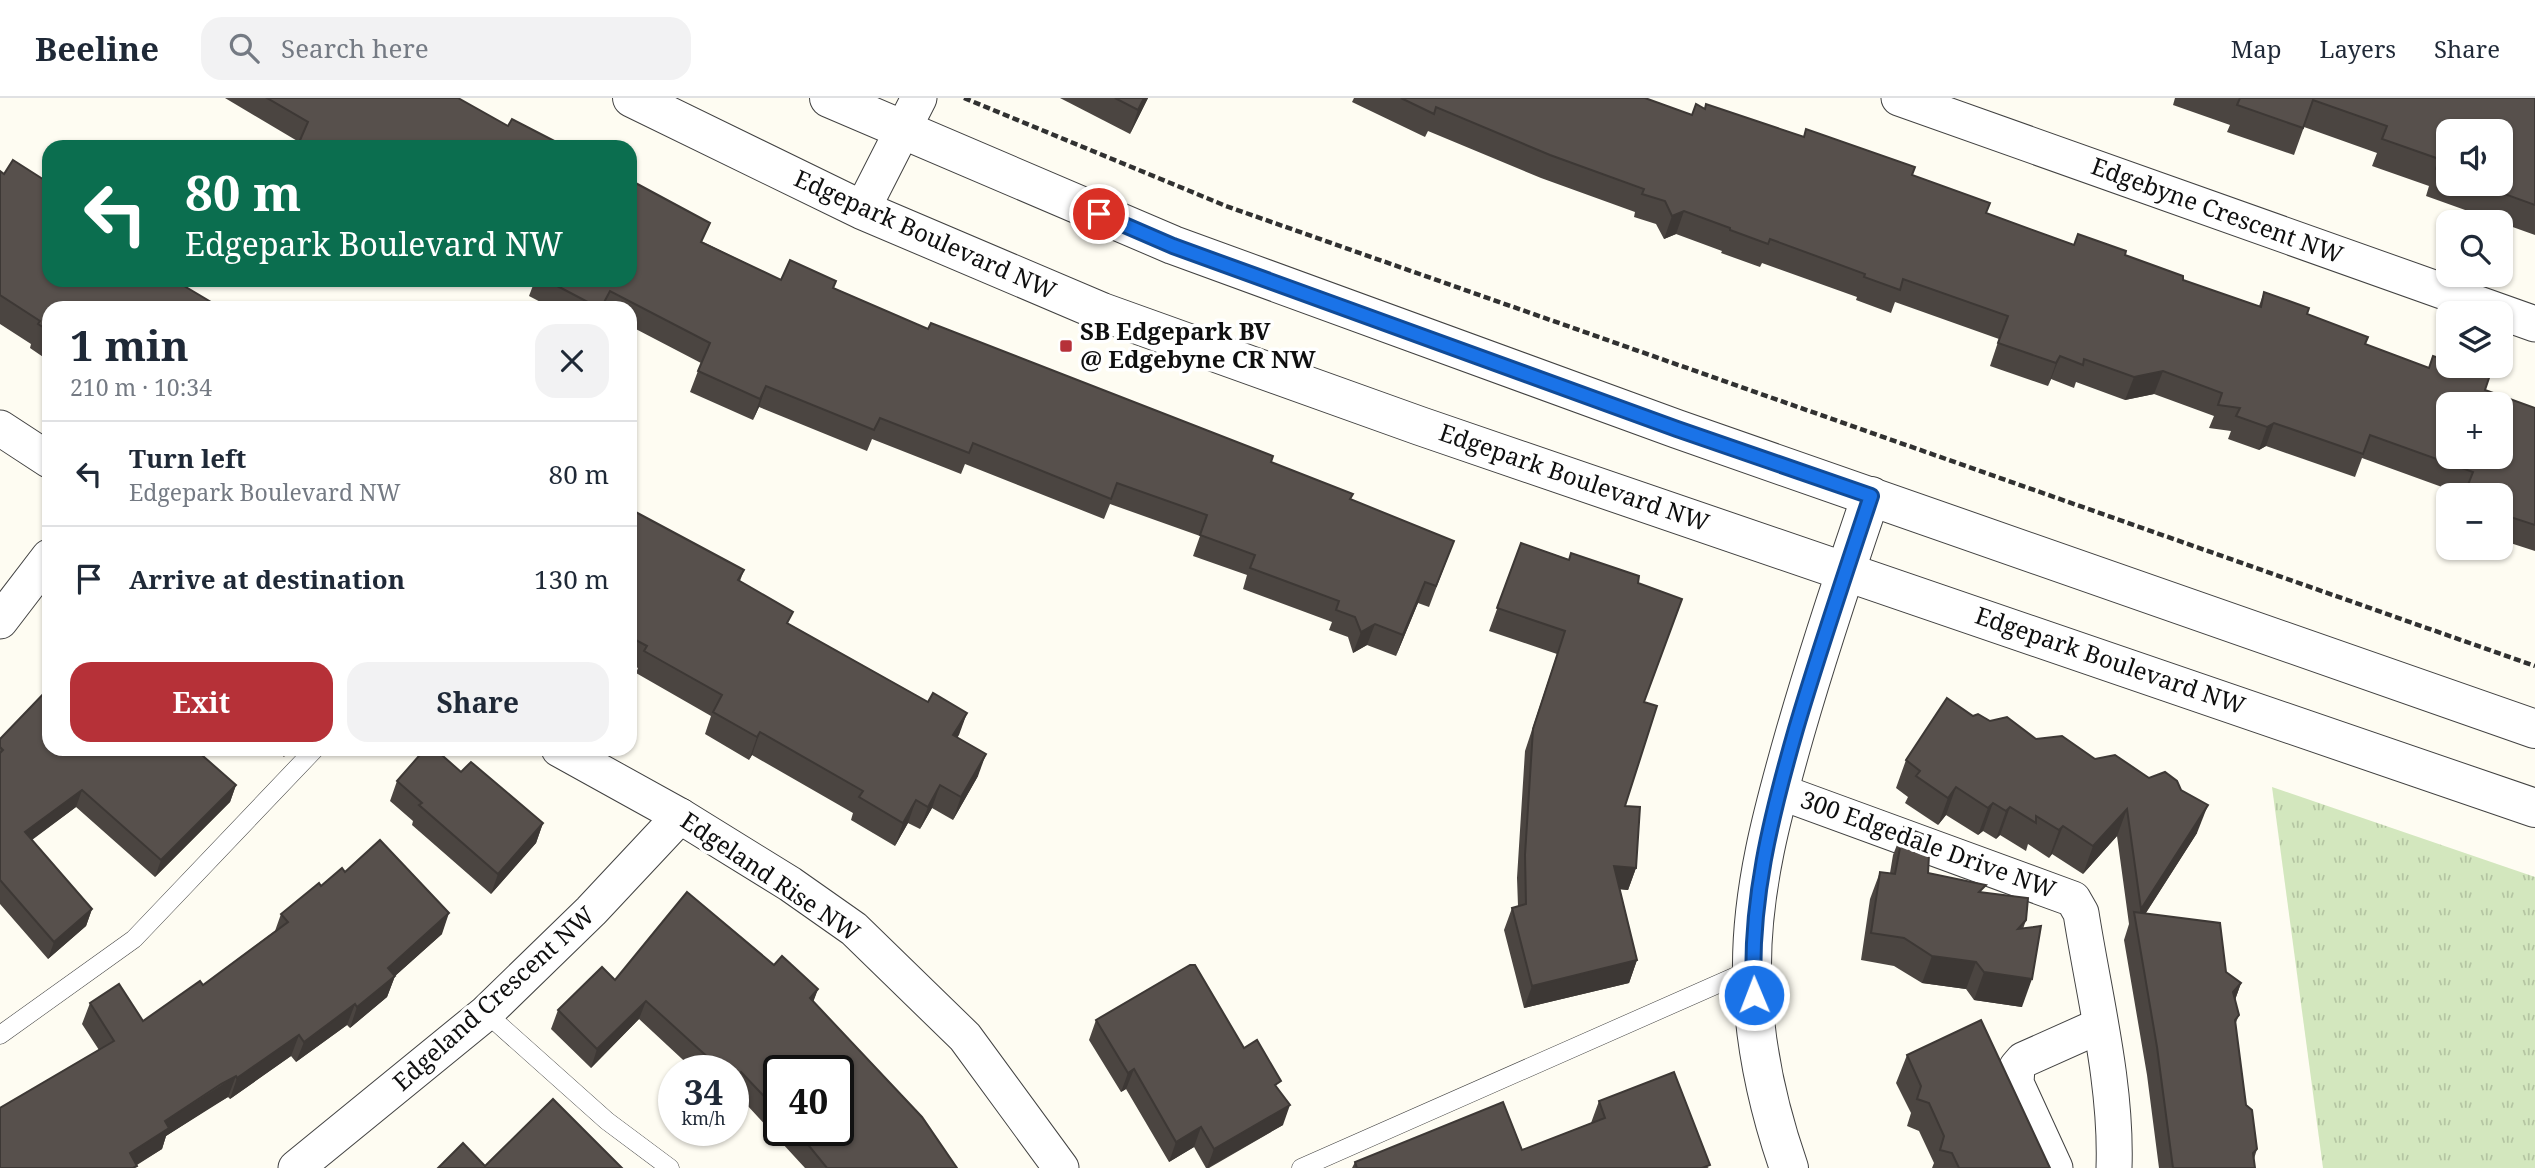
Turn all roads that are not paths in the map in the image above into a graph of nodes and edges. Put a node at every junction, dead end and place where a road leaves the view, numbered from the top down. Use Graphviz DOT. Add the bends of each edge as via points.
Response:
graph roads {
  1 [pos="632,98"];
  2 [pos="829,98"];
  3 [pos="1899,98"];
  4 [pos="911,114"];
  5 [pos="862,210"];
  6 [pos="2535,324"];
  7 [pos="0,428"];
  8 [pos="42,455"];
  9 [pos="1871,496"];
  10 [pos="42,566"];
  11 [pos="1846,571"];
  12 [pos="0,621"];
  13 [pos="2535,729"];
  14 [pos="308,756"];
  15 [pos="572,756"];
  16 [pos="1778,791"];
  17 [pos="2535,808"];
  18 [pos="680,816"];
  19 [pos="1752,970"];
  20 [pos="486,1013"];
  21 [pos="2099,1026"];
  22 [pos="0,1035"];
  23 [pos="296,1168"];
  24 [pos="670,1168"];
  25 [pos="1061,1168"];
  26 [pos="1301,1168"];
  27 [pos="1789,1168"];
  28 [pos="2055,1168"];
  29 [pos="2114,1168"];
  1 -- 5 [label="street, Edgepark Boulevard NW"];
  2 -- 4 [label="street"];
  3 -- 6 [label="street, Edgebyne Crescent NW"];
  4 -- 5 [label="street"];
  4 -- 9 [label="street" via="1173,246"];
  5 -- 11 [label="street, Edgepark Boulevard NW" via="1102,312"];
  7 -- 8 [label="street"];
  9 -- 11 [label="street"];
  9 -- 13 [label="street"];
  10 -- 12 [label="street"];
  11 -- 16 [label="street"];
  11 -- 17 [label="street, Edgepark Boulevard NW"];
  14 -- 22 [label="lane" via="134,939"];
  15 -- 18 [label="street, Edgeland Rise NW"];
  16 -- 19 [label="street" via="1761,867"];
  16 -- 21 [label="street, 300 Edgedale Drive NW" via="2073,899 2081,913"];
  18 -- 20 [label="street, Edgeland Crescent NW" via="592,911"];
  18 -- 25 [label="street, Edgeland Rise NW" via="854,929 965,1037"];
  19 -- 26 [label="lane"];
  19 -- 27 [label="street" via="1766,1091"];
  20 -- 23 [label="street, Edgeland Crescent NW"];
  20 -- 24 [label="lane" via="607,1121"];
  21 -- 28 [label="street" via="2023,1060 2017,1067 2016,1083"];
  21 -- 29 [label="street, 300 Edgedale Drive NW" via="2115,1133"];
}
